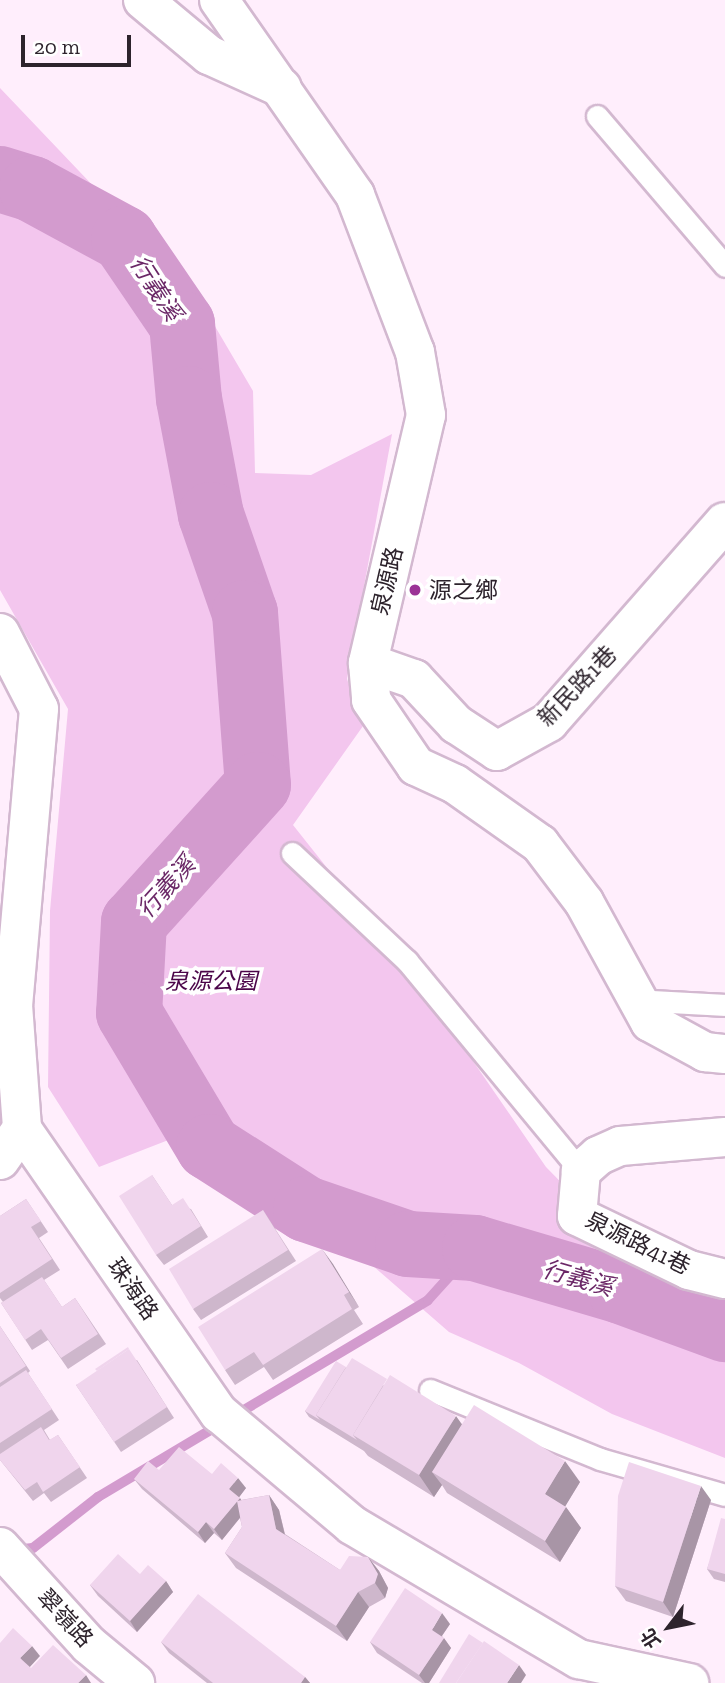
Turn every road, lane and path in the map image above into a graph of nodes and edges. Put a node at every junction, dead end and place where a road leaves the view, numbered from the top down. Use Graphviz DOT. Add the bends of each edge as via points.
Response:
graph roads {
  1 [pos="143,0"];
  2 [pos="219,0"];
  3 [pos="282,88"];
  4 [pos="597,116"];
  5 [pos="725,266"];
  6 [pos="725,522"];
  7 [pos="0,633"];
  8 [pos="368,663"];
  9 [pos="292,853"];
  10 [pos="634,1000"];
  11 [pos="725,1005"];
  12 [pos="6,1007"];
  13 [pos="725,1054"];
  14 [pos="22,1129"];
  15 [pos="725,1137"];
  16 [pos="0,1160"];
  17 [pos="581,1171"];
  18 [pos="725,1279"];
  19 [pos="430,1390"];
  20 [pos="725,1495"];
  21 [pos="0,1547"];
  22 [pos="633,1678"];
  23 [pos="135,1683"];
  24 [pos="689,1683"];
  1 -- 3 [label="street" via="209,55"];
  2 -- 3 [label="street, 泉源路"];
  3 -- 8 [label="street, 泉源路" via="355,195 415,352 426,415"];
  4 -- 5 [label="lane"];
  6 -- 8 [label="street, 新民路1巷" via="549,722 497,751 456,724 414,679"];
  7 -- 12 [label="street" via="38,709"];
  8 -- 10 [label="street, 泉源路" via="370,700 385,727 416,766 455,784 540,844 584,902"];
  9 -- 17 [label="lane" via="407,961"];
  10 -- 11 [label="lane"];
  10 -- 13 [label="street, 泉源路" via="650,1022 671,1037 705,1052"];
  12 -- 14 [label="street"];
  14 -- 16 [label="street"];
  14 -- 22 [label="street, 珠海路" via="219,1413 352,1525 579,1659"];
  15 -- 17 [label="street" via="620,1146"];
  17 -- 18 [label="street, 泉源路41巷" via="577,1216 688,1270"];
  19 -- 20 [label="lane" via="600,1459"];
  21 -- 23 [label="street, 翠嶺路" via="89,1645"];
  22 -- 24 [label="street, 珠海路"];
}
